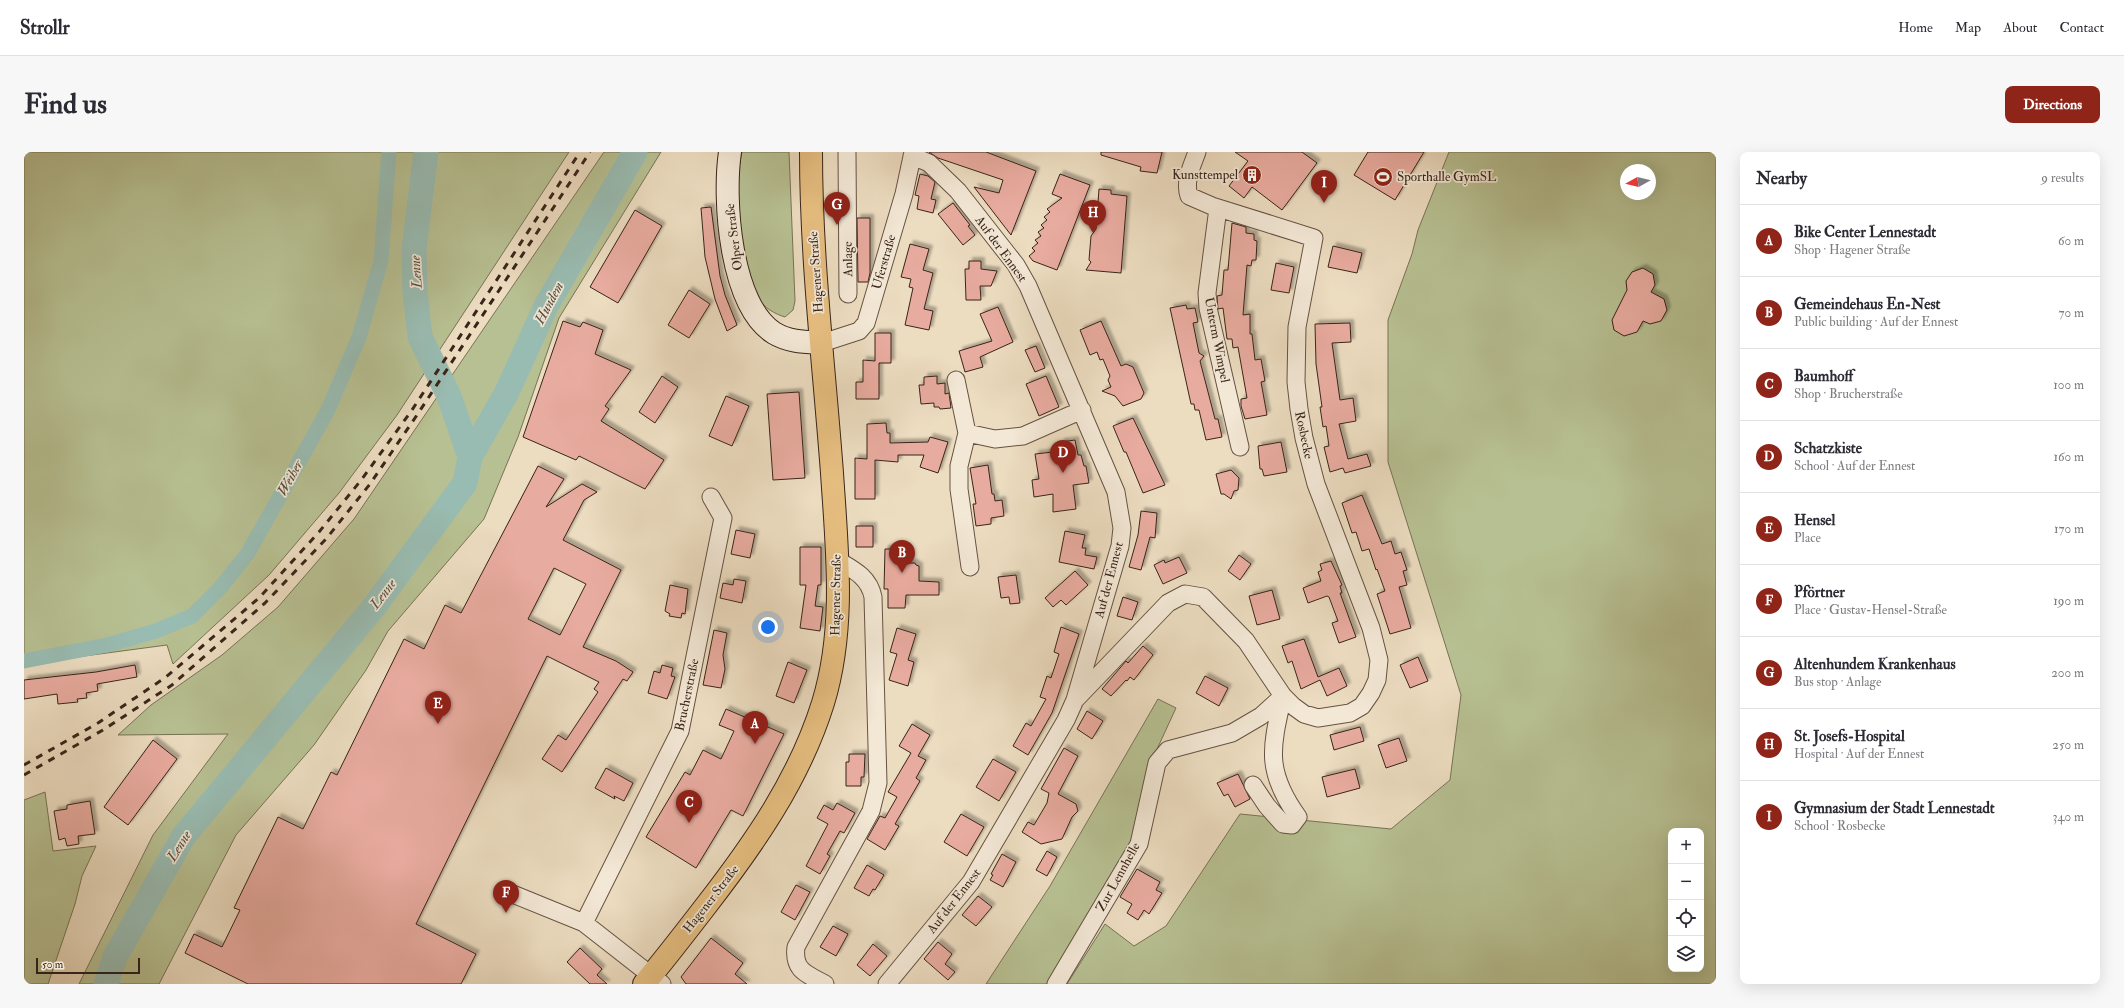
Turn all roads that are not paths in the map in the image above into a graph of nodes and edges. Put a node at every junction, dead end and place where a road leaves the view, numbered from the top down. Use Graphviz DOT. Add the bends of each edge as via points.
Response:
graph roads {
  1 [pos="730,152"];
  2 [pos="811,152"];
  3 [pos="847,152"];
  4 [pos="1197,152"];
  5 [pos="912,154"];
  6 [pos="1218,208"];
  7 [pos="848,294"];
  8 [pos="822,343"];
  9 [pos="956,380"];
  10 [pos="1082,410"];
  11 [pos="967,433"];
  12 [pos="1240,447"];
  13 [pos="711,497"];
  14 [pos="837,560"];
  15 [pos="970,567"];
  16 [pos="1283,696"];
  17 [pos="1075,700"];
  18 [pos="1253,785"];
  19 [pos="508,892"];
  20 [pos="584,923"];
  21 [pos="652,982"];
  22 [pos="825,984"];
  23 [pos="887,984"];
  24 [pos="1056,984"];
  1 -- 8 [label="main road, Olper Straße" via="731,236 740,282 749,302 758,318 775,333 795,342"];
  2 -- 8 [label="main road, Hagener Straße"];
  3 -- 7 [label="street, Anlage"];
  4 -- 6 [label="street, Rosbecke" via="1187,180 1189,196"];
  5 -- 8 [label="street, Uferstraße" via="904,194 866,323 859,331"];
  5 -- 10 [label="street, Auf der Ennest" via="929,163 958,191 1016,265 1028,286"];
  6 -- 12 [label="street, Unterm Wimpel" via="1207,293 1208,308"];
  6 -- 16 [label="street, Rosbecke" via="1314,238 1297,327 1296,382 1299,409 1316,484 1371,628 1379,660 1377,680 1371,693 1362,706 1350,714 1318,718 1304,714"];
  8 -- 14 [label="main road, Hagener Straße"];
  9 -- 11 [label="street"];
  10 -- 11 [label="street" via="1023,436 995,439"];
  10 -- 17 [label="street, Auf der Ennest" via="1116,492 1122,528 1120,546"];
  11 -- 15 [label="street" via="959,466 959,489"];
  13 -- 20 [label="street, Brucherstraße" via="723,518 680,731"];
  14 -- 21 [label="main road, Hagener Straße" via="835,650 822,706 808,743 764,828"];
  14 -- 22 [label="street" via="863,576 873,597 878,783 871,811 796,947 798,966"];
  16 -- 17 [label="street, Rosbecke" via="1246,641 1203,598 1185,594 1168,603"];
  16 -- 18 [label="street" via="1273,740 1275,776 1298,818 1292,825 1283,824"];
  16 -- 24 [label="street, Zur Lennhelle" via="1261,716 1232,733 1168,750 1157,763 1139,844"];
  17 -- 23 [label="street, Auf der Ennest" via="1066,720 972,882"];
  19 -- 20 [label="street"];
  20 -- 21 [label="street"];
}
